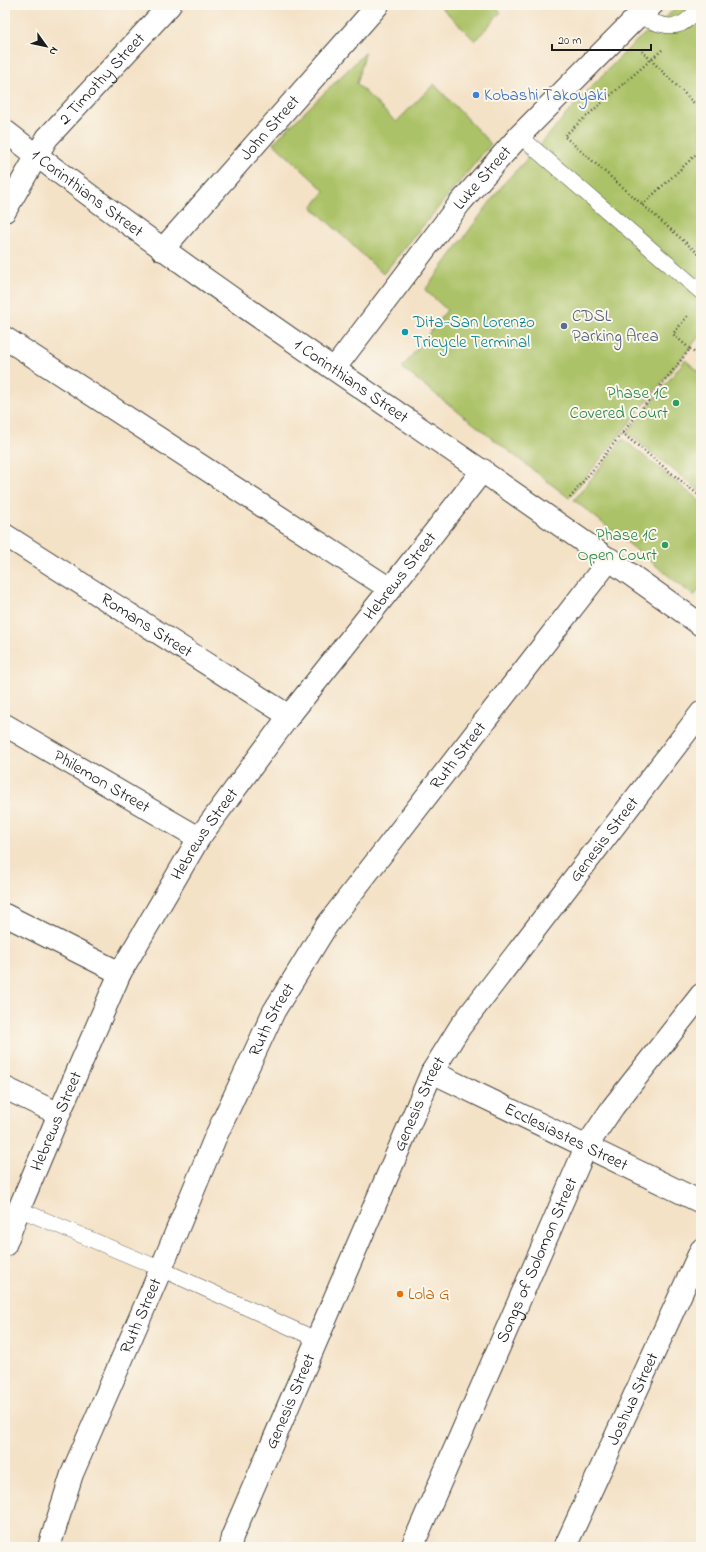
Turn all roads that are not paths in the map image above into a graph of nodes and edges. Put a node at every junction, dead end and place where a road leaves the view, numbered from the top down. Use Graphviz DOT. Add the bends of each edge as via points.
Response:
graph roads {
  1 [pos="170,5"];
  2 [pos="378,5"];
  3 [pos="701,8"];
  4 [pos="645,11"];
  5 [pos="5,131"];
  6 [pos="520,135"];
  7 [pos="36,156"];
  8 [pos="5,211"];
  9 [pos="162,250"];
  10 [pos="701,292"];
  11 [pos="5,338"];
  12 [pos="334,369"];
  13 [pos="483,470"];
  14 [pos="5,535"];
  15 [pos="610,559"];
  16 [pos="390,589"];
  17 [pos="701,625"];
  18 [pos="701,713"];
  19 [pos="289,716"];
  20 [pos="5,725"];
  21 [pos="199,838"];
  22 [pos="5,915"];
  23 [pos="120,973"];
  24 [pos="701,995"];
  25 [pos="432,1072"];
  26 [pos="5,1088"];
  27 [pos="59,1114"];
  28 [pos="586,1147"];
  29 [pos="701,1202"];
  30 [pos="19,1209"];
  31 [pos="5,1246"];
  32 [pos="701,1250"];
  33 [pos="161,1269"];
  34 [pos="318,1340"];
  35 [pos="49,1547"];
  36 [pos="230,1547"];
  37 [pos="412,1547"];
  38 [pos="566,1547"];
  1 -- 7 [label="street, 2 Timothy Street" via="47,138"];
  2 -- 9 [label="street, John Street"];
  3 -- 4 [label="lane" via="681,23 667,26"];
  4 -- 6 [label="street, Luke Street"];
  5 -- 7 [label="street, 1 Corinthians Street"];
  6 -- 10 [label="lane"];
  6 -- 12 [label="street, Luke Street" via="460,203"];
  7 -- 8 [label="street, 2 Timothy Street"];
  7 -- 9 [label="street, 1 Corinthians Street"];
  9 -- 12 [label="street, 1 Corinthians Street"];
  11 -- 16 [label="street"];
  12 -- 13 [label="street, 1 Corinthians Street"];
  13 -- 15 [label="street, 1 Corinthians Street"];
  13 -- 16 [label="street, Hebrews Street"];
  14 -- 19 [label="street, Romans Street"];
  15 -- 17 [label="street, 1 Corinthians Street"];
  15 -- 33 [label="street, Ruth Street" via="327,925 274,1011 215,1138"];
  16 -- 19 [label="street, Hebrews Street"];
  18 -- 25 [label="street, Genesis Street" via="460,1027"];
  19 -- 21 [label="street, Hebrews Street"];
  20 -- 21 [label="street, Philemon Street"];
  21 -- 23 [label="street, Hebrews Street"];
  22 -- 23 [label="street"];
  23 -- 27 [label="street, Hebrews Street"];
  24 -- 28 [label="street, Songs of Solomon Street" via="613,1107"];
  25 -- 28 [label="street, Ecclesiastes Street"];
  25 -- 34 [label="street, Genesis Street"];
  26 -- 27 [label="street"];
  27 -- 30 [label="street, Hebrews Street"];
  28 -- 29 [label="street, Ecclesiastes Street"];
  28 -- 37 [label="street, Songs of Solomon Street"];
  30 -- 31 [label="street, Hebrews Street"];
  30 -- 33 [label="lane"];
  32 -- 38 [label="street, Joshua Street"];
  33 -- 34 [label="lane"];
  33 -- 35 [label="street, Ruth Street" via="72,1474"];
  34 -- 36 [label="street, Genesis Street" via="232,1537"];
}
